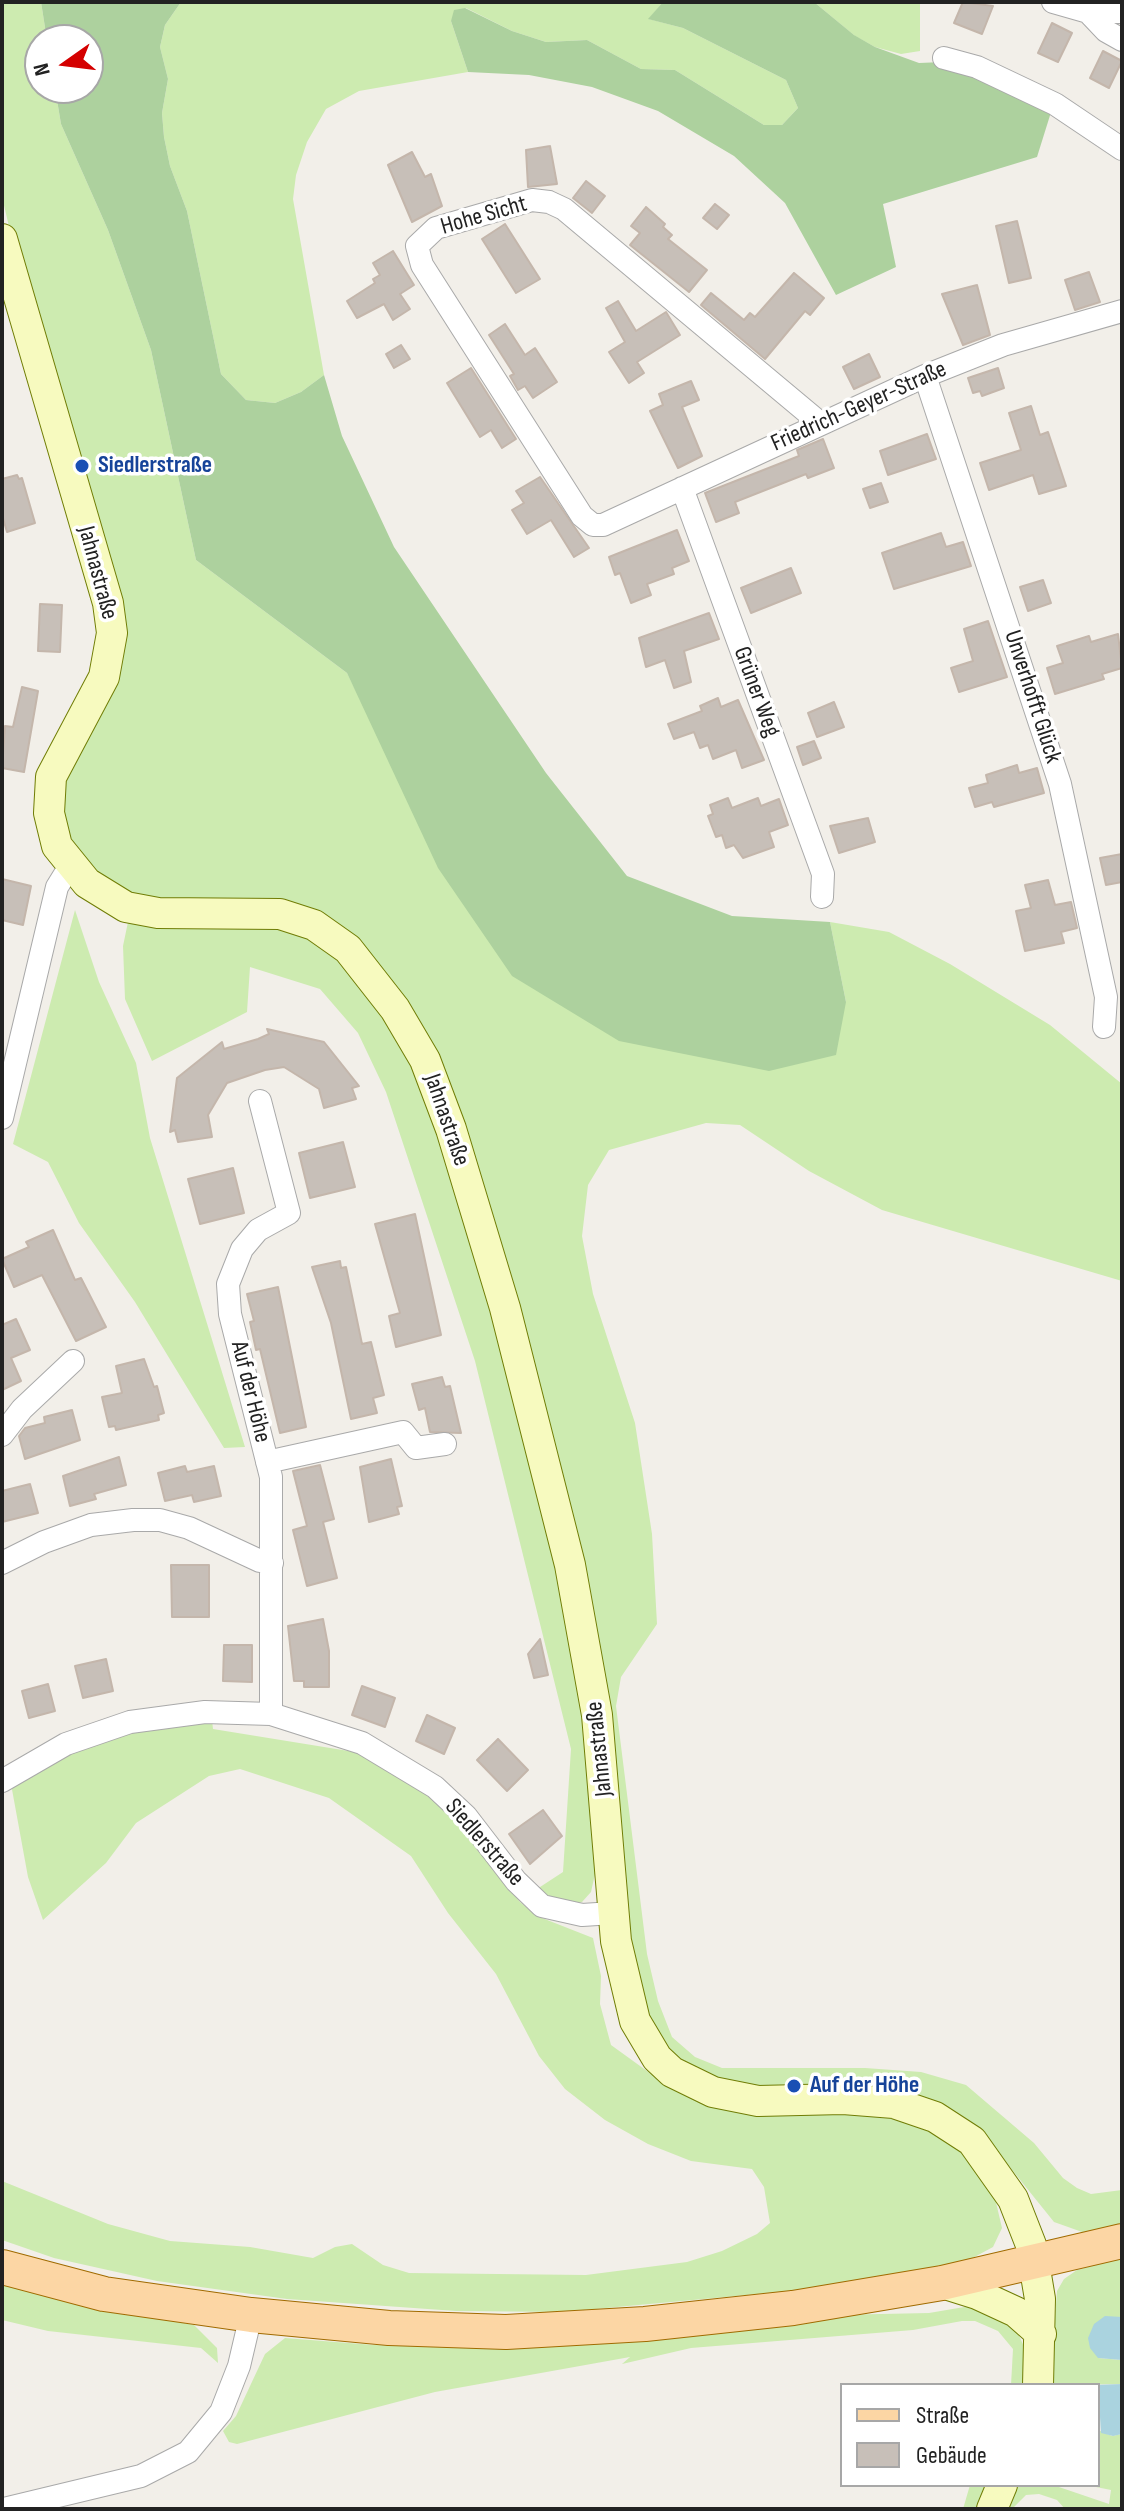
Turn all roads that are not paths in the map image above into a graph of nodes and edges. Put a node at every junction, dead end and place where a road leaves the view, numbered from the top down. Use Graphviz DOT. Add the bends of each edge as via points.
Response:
graph roads {
  1 [pos="1053,2"];
  2 [pos="1088,12"];
  3 [pos="1122,12"];
  4 [pos="1122,40"];
  5 [pos="944,58"];
  6 [pos="1122,149"];
  7 [pos="2,239"];
  8 [pos="1122,311"];
  9 [pos="925,376"];
  10 [pos="820,423"];
  11 [pos="682,488"];
  12 [pos="603,525"];
  13 [pos="70,866"];
  14 [pos="822,897"];
  15 [pos="1104,1027"];
  16 [pos="260,1101"];
  17 [pos="2,1118"];
  18 [pos="73,1361"];
  19 [pos="2,1435"];
  20 [pos="445,1444"];
  21 [pos="267,1462"];
  22 [pos="2,1563"];
  23 [pos="272,1563"];
  24 [pos="271,1714"];
  25 [pos="2,1781"];
  26 [pos="613,1913"];
  27 [pos="1122,2241"];
  28 [pos="1035,2262"];
  29 [pos="2,2267"];
  30 [pos="942,2283"];
  31 [pos="251,2315"];
  32 [pos="1041,2334"];
  33 [pos="1038,2383"];
  34 [pos="1001,2487"];
  35 [pos="4,2509"];
  36 [pos="992,2509"];
  1 -- 2 [label="street"];
  2 -- 3 [label="street"];
  2 -- 4 [label="street"];
  5 -- 6 [label="street" via="977,67 1055,104"];
  7 -- 13 [label="street, Jahnastraße" via="108,603 112,633 104,677 51,777 51,825"];
  8 -- 9 [label="street, Friedrich-Geyer-Straße" via="1003,345"];
  9 -- 10 [label="street, Friedrich-Geyer-Straße"];
  9 -- 15 [label="street, Unverhofft Glück" via="1060,784 1106,997"];
  10 -- 11 [label="street, Friedrich-Geyer-Straße"];
  10 -- 12 [label="street, Hohe Sicht" via="564,209 532,200 436,228 417,246 422,265 582,516"];
  11 -- 12 [label="street, Friedrich-Geyer-Straße"];
  11 -- 14 [label="street, Grüner Weg" via="823,874"];
  13 -- 17 [label="street" via="57,887"];
  13 -- 26 [label="street, Jahnastraße" via="108,898 143,912 280,914 322,930 348,949 381,988 425,1060 505,1308 570,1565 597,1715"];
  16 -- 21 [label="street, Auf der Höhe" via="289,1213 264,1224 250,1239 228,1284 230,1314"];
  18 -- 19 [label="street"];
  20 -- 21 [label="street" via="416,1448 403,1432"];
  21 -- 23 [label="street, Auf der Höhe"];
  22 -- 23 [label="street" via="91,1525 160,1520"];
  23 -- 24 [label="street, Auf der Höhe"];
  24 -- 25 [label="street, Siedlerstraße" via="192,1713 130,1722 66,1744"];
  24 -- 26 [label="street, Siedlerstraße" via="362,1743 435,1787 542,1906 582,1915"];
  26 -- 28 [label="street, Jahnastraße" via="621,1974 635,2021 672,2072 713,2092 758,2101 894,2103 935,2117 972,2141 1013,2199"];
  27 -- 28 [label="main road"];
  28 -- 30 [label="main road"];
  28 -- 32 [label="street, Jahnastraße"];
  29 -- 31 [label="main road" via="104,2294"];
  30 -- 31 [label="main road" via="734,2315 506,2332"];
  30 -- 32 [label="street" via="1016,2312"];
  31 -- 35 [label="street" via="221,2412 188,2452 141,2476"];
  32 -- 33 [label="street, Jahnastraße"];
  34 -- 36 [label="street"];
}
